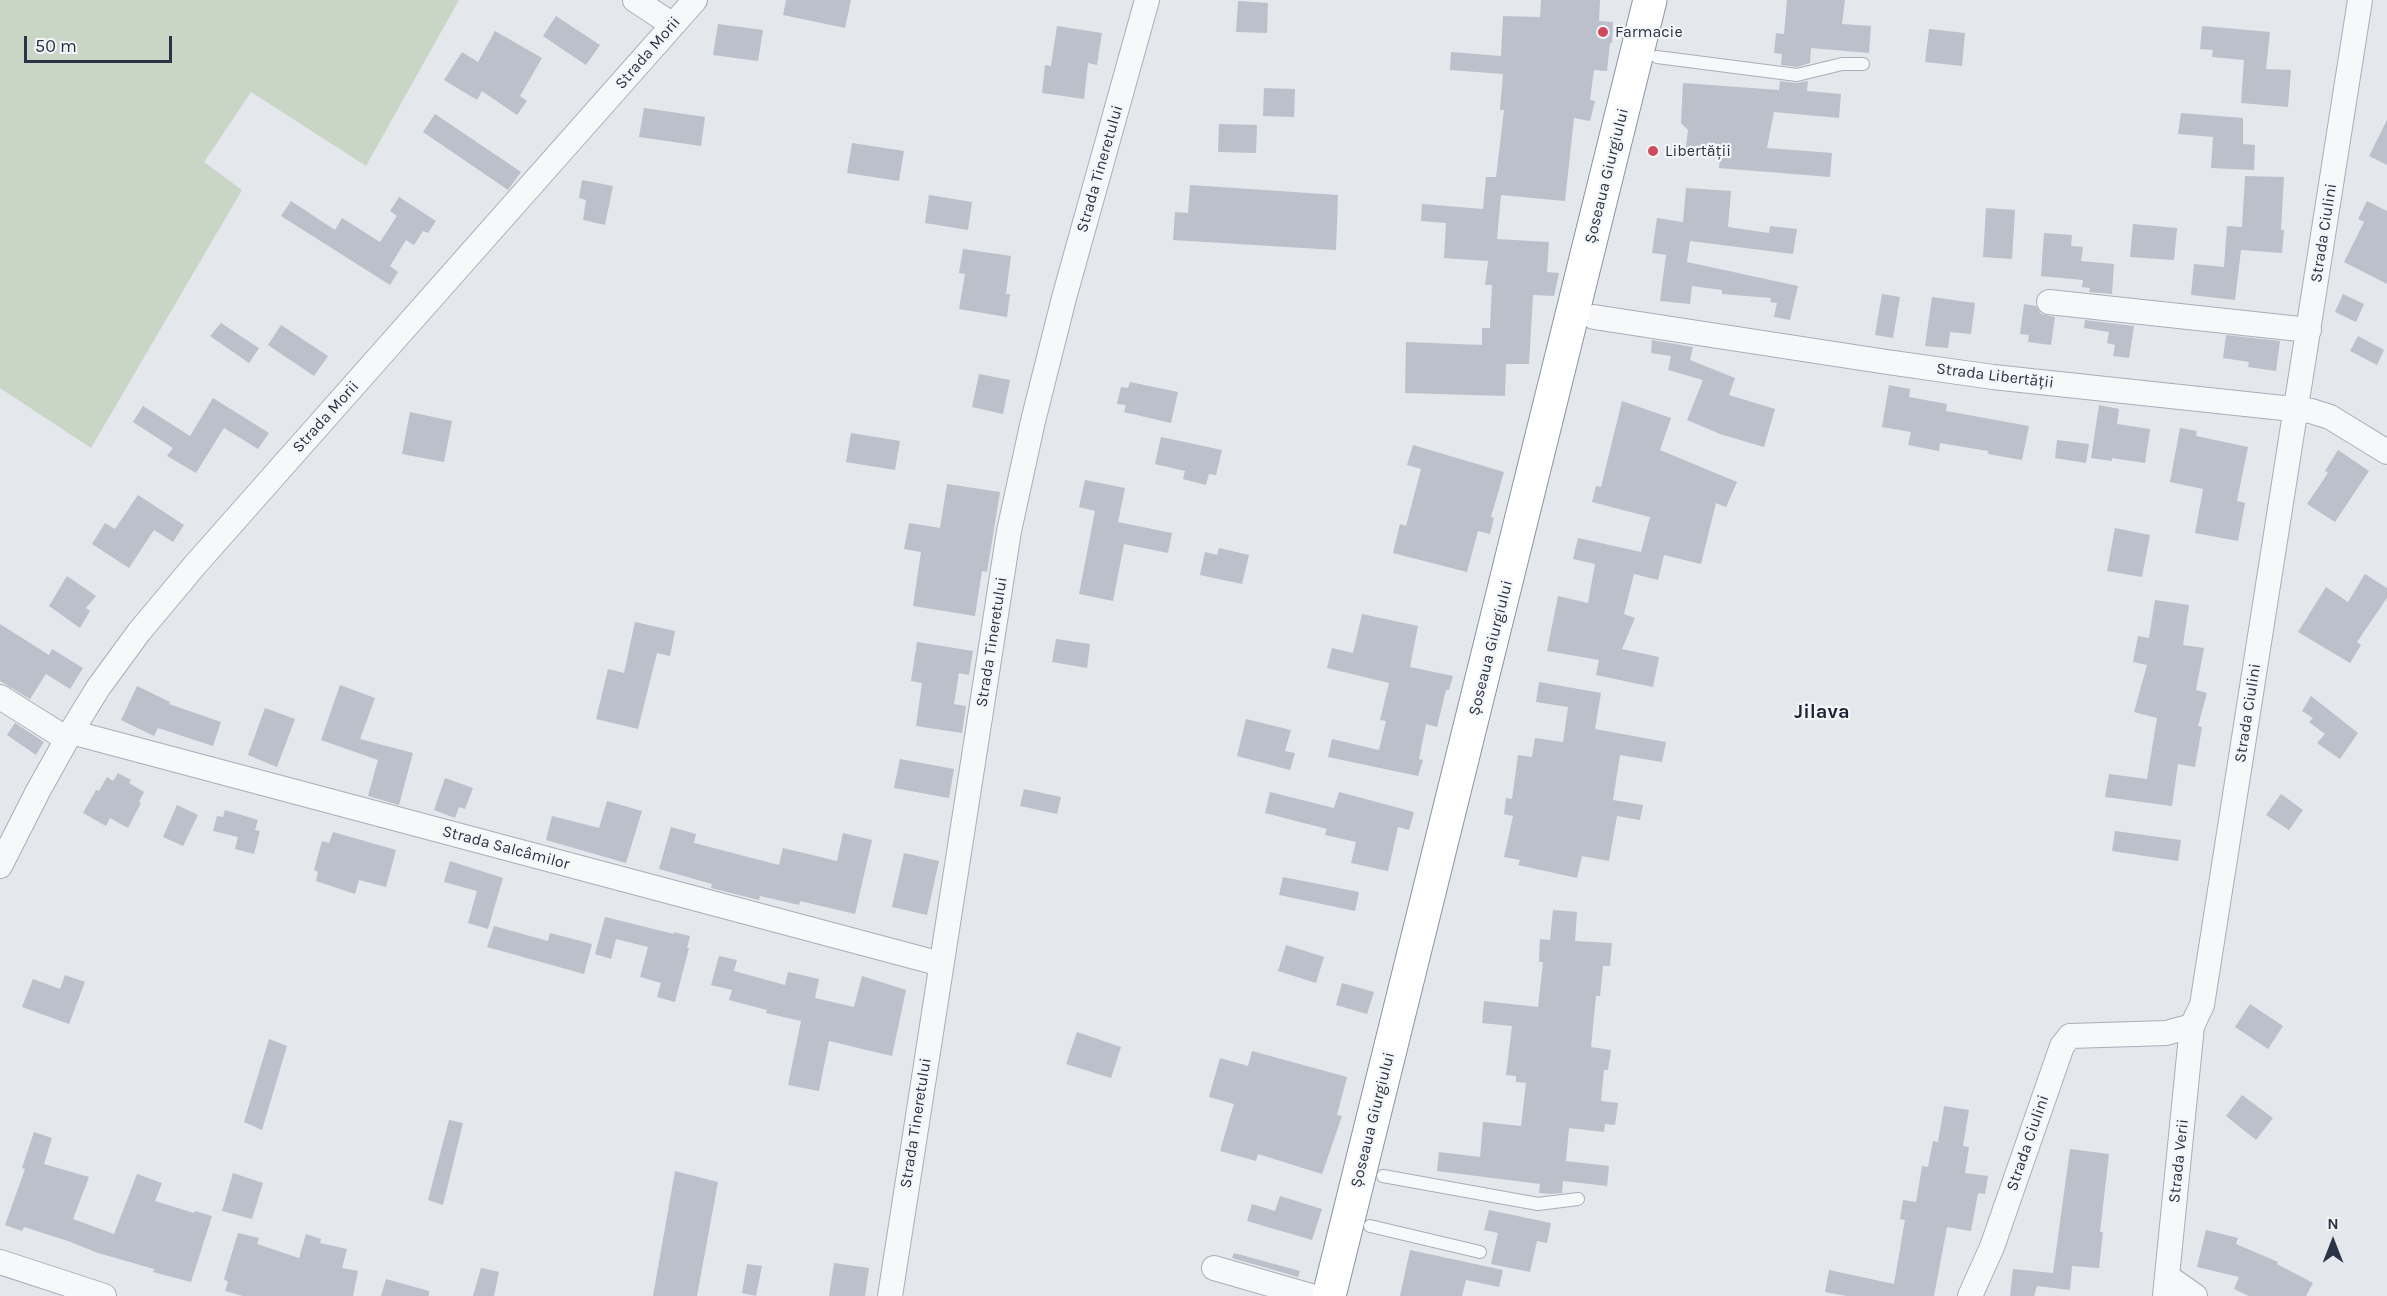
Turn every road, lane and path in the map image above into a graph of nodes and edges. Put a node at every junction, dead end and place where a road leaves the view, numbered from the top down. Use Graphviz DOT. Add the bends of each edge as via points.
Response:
graph roads {
  1 [pos="635,0"];
  2 [pos="695,0"];
  3 [pos="1147,0"];
  4 [pos="1650,0"];
  5 [pos="1671,0"];
  6 [pos="2360,0"];
  7 [pos="673,25"];
  8 [pos="1657,57"];
  9 [pos="1863,64"];
  10 [pos="2049,302"];
  11 [pos="1594,317"];
  12 [pos="2309,330"];
  13 [pos="2295,409"];
  14 [pos="2387,452"];
  15 [pos="0,697"];
  16 [pos="69,736"];
  17 [pos="0,866"];
  18 [pos="941,964"];
  19 [pos="2192,1026"];
  20 [pos="1383,1176"];
  21 [pos="1578,1199"];
  22 [pos="1370,1226"];
  23 [pos="1480,1252"];
  24 [pos="0,1262"];
  25 [pos="1214,1268"];
  26 [pos="2166,1286"];
  27 [pos="104,1296"];
  28 [pos="890,1296"];
  29 [pos="1311,1296"];
  30 [pos="1329,1296"];
  31 [pos="1353,1296"];
  32 [pos="1970,1296"];
  33 [pos="2195,1296"];
  1 -- 7 [label="street"];
  2 -- 7 [label="street, Strada Morii"];
  3 -- 18 [label="street, Strada Tineretului" via="1064,298 1009,531"];
  4 -- 30 [label="highway, Șoseaua Giurgiului"];
  5 -- 8 [label="highway, Șoseaua Giurgiului"];
  6 -- 12 [label="street, Strada Ciulini"];
  7 -- 16 [label="street, Strada Morii" via="195,565 118,660"];
  8 -- 9 [label="lane" via="1797,75 1842,64"];
  8 -- 11 [label="highway, Șoseaua Giurgiului"];
  10 -- 12 [label="street"];
  11 -- 13 [label="street, Strada Libertății" via="1994,377"];
  11 -- 20 [label="highway, Șoseaua Giurgiului"];
  12 -- 13 [label="street, Strada Ciulini"];
  13 -- 14 [label="street, Strada Libertății" via="2330,417"];
  13 -- 19 [label="street, Strada Ciulini" via="2202,1005"];
  15 -- 16 [label="street, Strada Salcâmilor"];
  16 -- 17 [label="street, Strada Morii"];
  16 -- 18 [label="street, Strada Salcâmilor"];
  18 -- 28 [label="street, Strada Tineretului"];
  19 -- 26 [label="street, Strada Verii"];
  19 -- 32 [label="street, Strada Ciulini" via="2166,1033 2070,1036 2062,1046 1992,1247"];
  20 -- 21 [label="lane" via="1538,1204"];
  20 -- 22 [label="highway, Șoseaua Giurgiului"];
  22 -- 23 [label="lane"];
  22 -- 31 [label="highway, Șoseaua Giurgiului"];
  24 -- 27 [label="street"];
  25 -- 29 [label="street"];
  26 -- 33 [label="street"];
}
